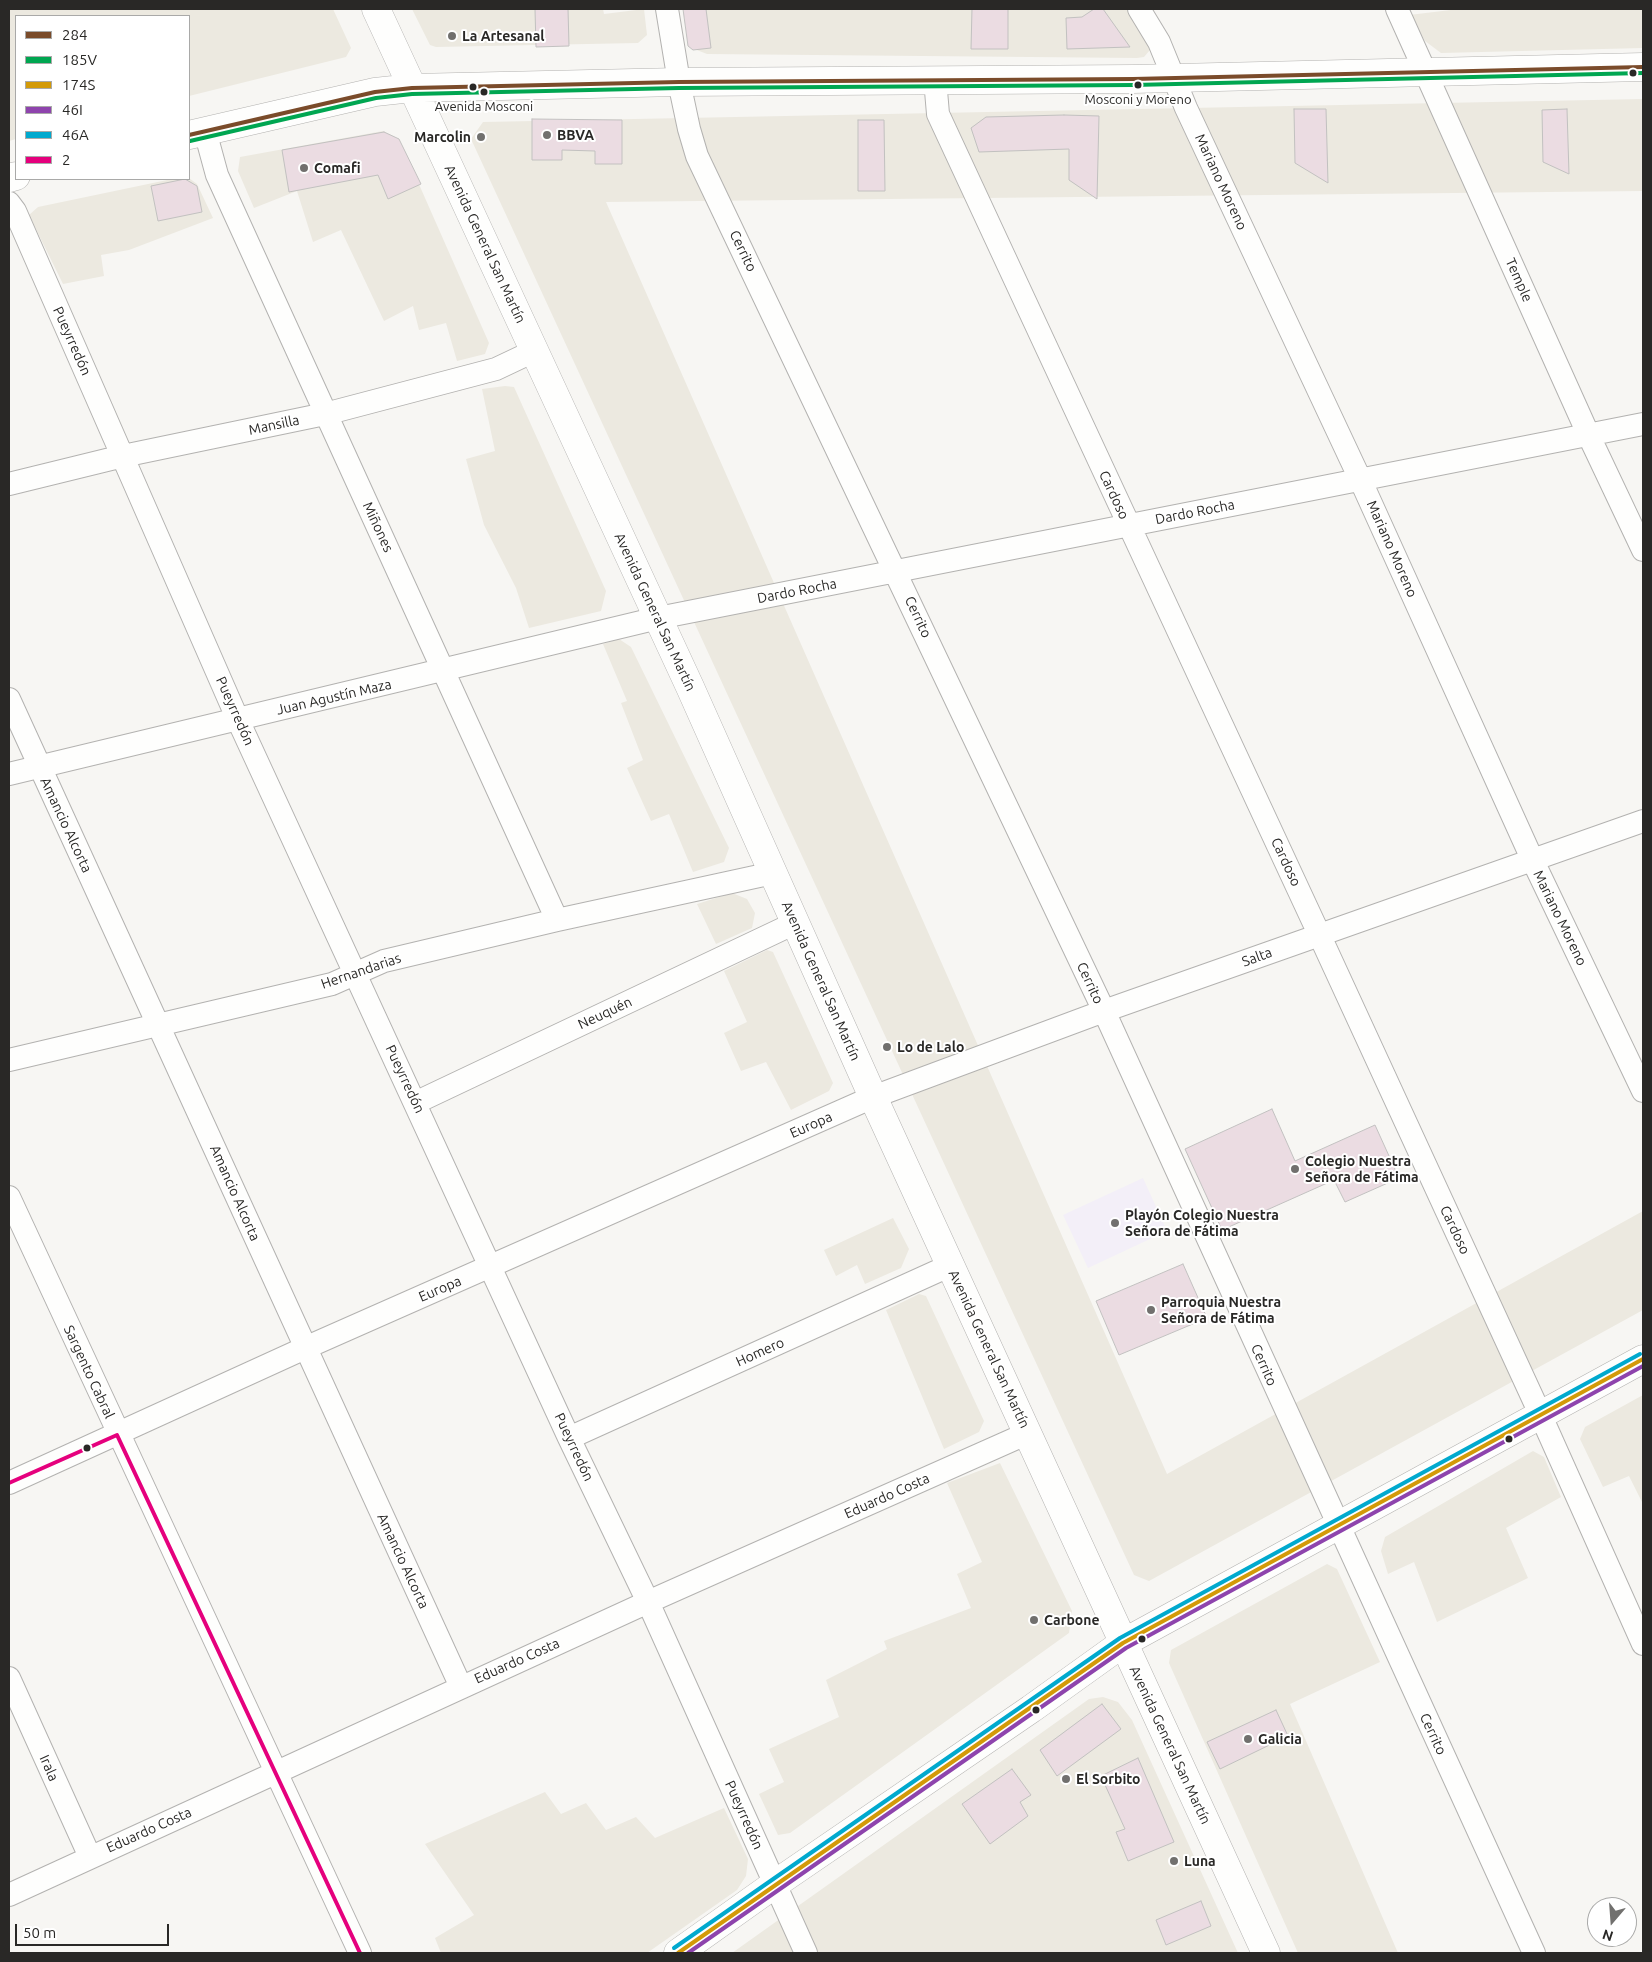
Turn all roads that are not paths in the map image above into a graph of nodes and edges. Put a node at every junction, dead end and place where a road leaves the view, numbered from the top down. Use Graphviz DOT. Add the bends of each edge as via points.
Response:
graph roads {
  1 [pos="376,9"];
  2 [pos="666,9"];
  3 [pos="1139,9"];
  4 [pos="1397,9"];
  5 [pos="1643,67"];
  6 [pos="1426,70"];
  7 [pos="1175,77"];
  8 [pos="935,80"];
  9 [pos="679,82"];
  10 [pos="412,88"];
  11 [pos="197,133"];
  12 [pos="9,203"];
  13 [pos="534,352"];
  14 [pos="325,414"];
  15 [pos="1643,424"];
  16 [pos="1589,436"];
  17 [pos="123,456"];
  18 [pos="1360,479"];
  19 [pos="9,484"];
  20 [pos="1128,525"];
  21 [pos="1643,550"];
  22 [pos="897,572"];
  23 [pos="658,618"];
  24 [pos="444,671"];
  25 [pos="9,699"];
  26 [pos="238,720"];
  27 [pos="38,766"];
  28 [pos="9,774"];
  29 [pos="1643,821"];
  30 [pos="1533,861"];
  31 [pos="773,873"];
  32 [pos="557,920"];
  33 [pos="795,923"];
  34 [pos="1320,934"];
  35 [pos="356,974"];
  36 [pos="1104,1011"];
  37 [pos="158,1024"];
  38 [pos="9,1060"];
  39 [pos="1643,1091"];
  40 [pos="873,1097"];
  41 [pos="416,1103"];
  42 [pos="9,1197"];
  43 [pos="951,1265"];
  44 [pos="492,1267"];
  45 [pos="305,1348"];
  46 [pos="1643,1359"];
  47 [pos="1541,1416"];
  48 [pos="1028,1433"];
  49 [pos="117,1435"];
  50 [pos="569,1438"];
  51 [pos="9,1483"];
  52 [pos="1337,1526"];
  53 [pos="648,1602"];
  54 [pos="1122,1643"];
  55 [pos="1643,1644"];
  56 [pos="9,1678"];
  57 [pos="461,1687"];
  58 [pos="277,1773"];
  59 [pos="90,1857"];
  60 [pos="775,1884"];
  61 [pos="9,1895"];
  62 [pos="360,1953"];
  63 [pos="678,1953"];
  64 [pos="806,1953"];
  65 [pos="1266,1953"];
  66 [pos="1534,1953"];
  1 -- 10 [label="main road, Avenida General San Martín"];
  2 -- 9 [label="street, Cerrito"];
  3 -- 7 [label="street, Mariano Moreno"];
  4 -- 6 [label="street, Temple"];
  5 -- 6 [label="main road"];
  6 -- 7 [label="main road"];
  6 -- 16 [label="street, Temple"];
  7 -- 8 [label="main road"];
  7 -- 18 [label="street, Mariano Moreno" via="1186,108"];
  8 -- 9 [label="main road"];
  8 -- 20 [label="street, Cardoso" via="938,114"];
  9 -- 10 [label="main road"];
  9 -- 22 [label="street, Cerrito" via="698,156"];
  10 -- 11 [label="main road" via="375,92"];
  10 -- 13 [label="main road, Avenida General San Martín"];
  11 -- 14 [label="street, Miñones"];
  12 -- 17 [label="street, Pueyrredón"];
  13 -- 14 [label="street, Mansilla" via="496,369"];
  13 -- 23 [label="main road, Avenida General San Martín"];
  14 -- 17 [label="street, Mansilla"];
  14 -- 24 [label="street, Miñones"];
  15 -- 16 [label="street, Dardo Rocha"];
  16 -- 18 [label="street, Dardo Rocha"];
  16 -- 21 [label="street, Temple"];
  17 -- 19 [label="street, Mansilla"];
  17 -- 26 [label="street, Pueyrredón"];
  18 -- 20 [label="street, Dardo Rocha"];
  18 -- 30 [label="street, Mariano Moreno"];
  20 -- 22 [label="street, Dardo Rocha"];
  20 -- 34 [label="street, Cardoso"];
  22 -- 23 [label="street, Dardo Rocha"];
  22 -- 36 [label="street, Cerrito"];
  23 -- 24 [label="street, Juan Agustín Maza"];
  23 -- 31 [label="main road, Avenida General San Martín"];
  24 -- 26 [label="street, Juan Agustín Maza"];
  24 -- 32 [label="street, Miñones"];
  25 -- 27 [label="street, Amancio Alcorta"];
  26 -- 27 [label="street, Juan Agustín Maza"];
  26 -- 35 [label="street, Pueyrredón"];
  27 -- 28 [label="street, Juan Agustín Maza"];
  27 -- 37 [label="street, Amancio Alcorta"];
  29 -- 30 [label="street, Salta"];
  30 -- 34 [label="street, Salta"];
  30 -- 39 [label="street, Mariano Moreno"];
  31 -- 32 [label="street, Hernandarias"];
  31 -- 33 [label="main road, Avenida General San Martín"];
  32 -- 35 [label="street, Hernandarias" via="384,961"];
  33 -- 40 [label="main road, Avenida General San Martín"];
  33 -- 41 [label="street, Neuquén"];
  34 -- 36 [label="street, Salta"];
  34 -- 47 [label="street, Cardoso"];
  35 -- 37 [label="street, Hernandarias" via="332,984"];
  35 -- 41 [label="street, Pueyrredón"];
  36 -- 40 [label="street, Salta"];
  36 -- 52 [label="street, Cerrito"];
  37 -- 38 [label="street, Hernandarias"];
  37 -- 45 [label="street, Amancio Alcorta"];
  40 -- 43 [label="main road, Avenida General San Martín"];
  40 -- 44 [label="street, Europa"];
  41 -- 44 [label="street, Pueyrredón"];
  42 -- 49 [label="street, Sargento Cabral"];
  43 -- 48 [label="main road, Avenida General San Martín"];
  43 -- 50 [label="street, Homero"];
  44 -- 45 [label="street, Europa"];
  44 -- 50 [label="street, Pueyrredón"];
  45 -- 49 [label="street, Europa"];
  45 -- 57 [label="street, Amancio Alcorta"];
  46 -- 47 [label="main road"];
  47 -- 52 [label="main road"];
  47 -- 55 [label="street, Cardoso"];
  48 -- 53 [label="street, Eduardo Costa"];
  48 -- 54 [label="main road, Avenida General San Martín"];
  49 -- 51 [label="street, Europa"];
  49 -- 58 [label="street, Sargento Cabral"];
  50 -- 53 [label="street, Pueyrredón"];
  52 -- 54 [label="main road"];
  52 -- 66 [label="street, Cerrito"];
  53 -- 57 [label="street, Eduardo Costa"];
  53 -- 60 [label="street, Pueyrredón"];
  54 -- 60 [label="main road"];
  54 -- 65 [label="main road, Avenida General San Martín"];
  56 -- 59 [label="street, Irala"];
  57 -- 58 [label="street, Eduardo Costa"];
  58 -- 59 [label="street, Eduardo Costa"];
  58 -- 62 [label="street, Sargento Cabral"];
  59 -- 61 [label="street, Eduardo Costa"];
  60 -- 63 [label="main road"];
  60 -- 64 [label="street, Pueyrredón"];
}
